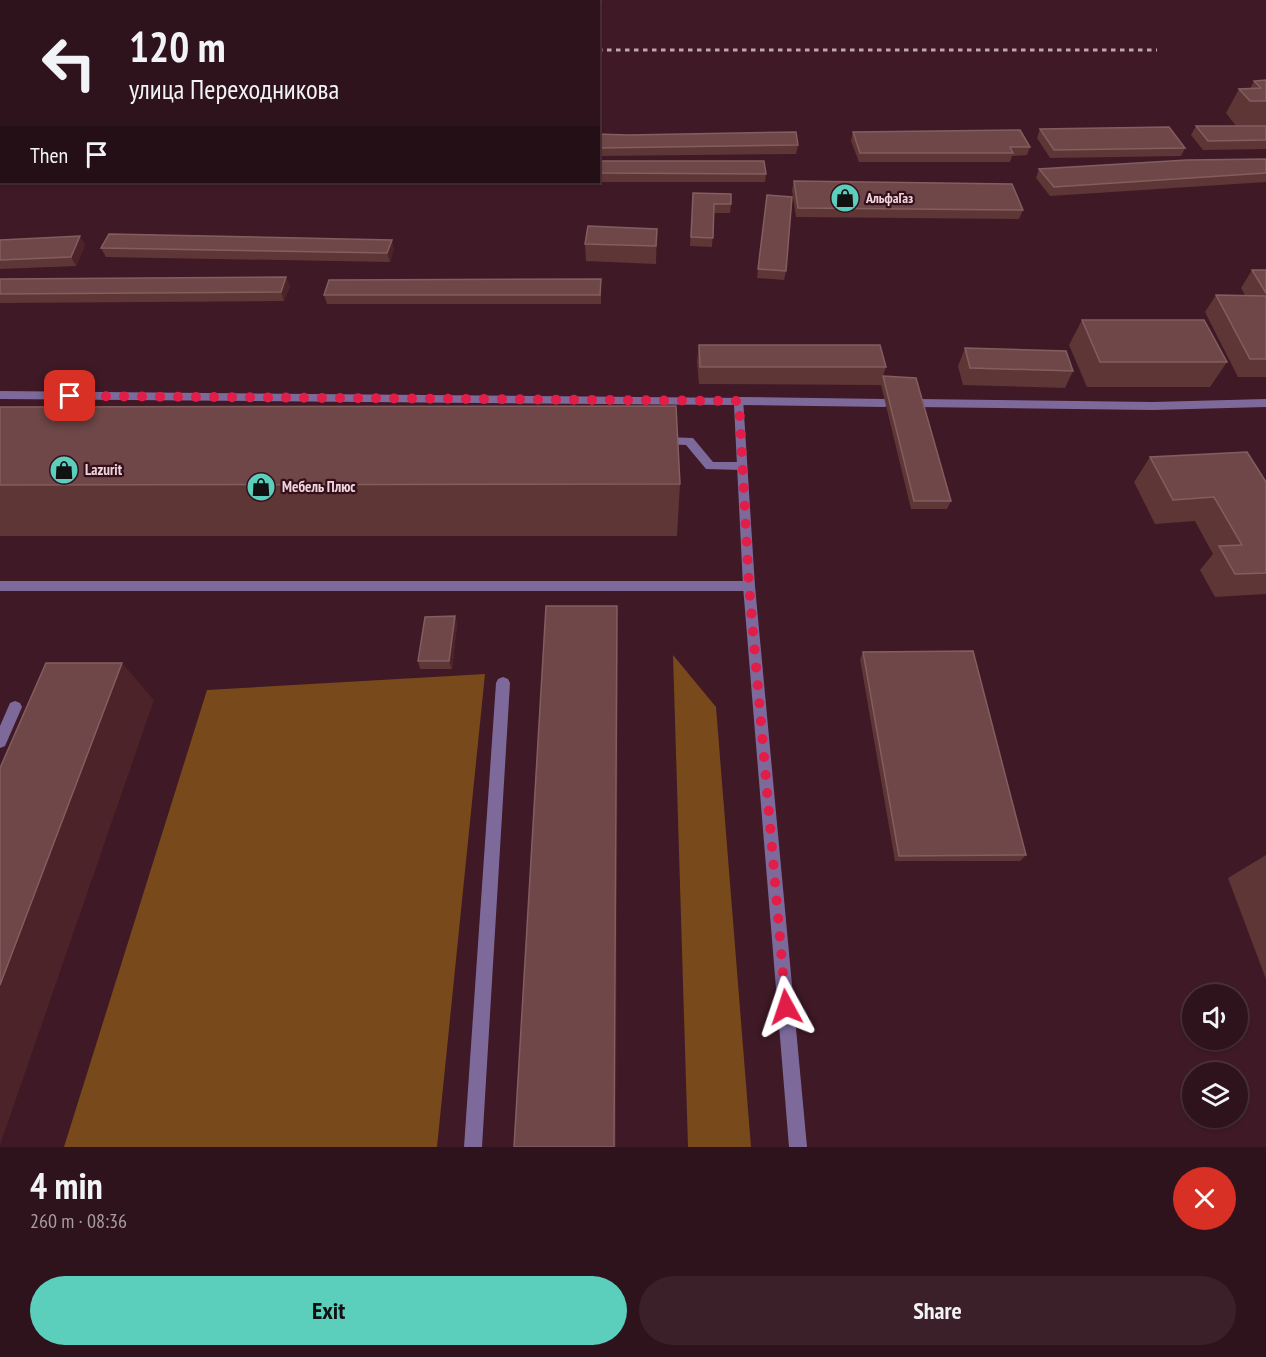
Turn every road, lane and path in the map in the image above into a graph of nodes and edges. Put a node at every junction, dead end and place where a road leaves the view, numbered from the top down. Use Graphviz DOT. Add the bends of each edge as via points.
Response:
graph roads {
  1 [pos="0,395"];
  2 [pos="739,401"];
  3 [pos="885,403"];
  4 [pos="917,403"];
  5 [pos="1266,403"];
  6 [pos="653,441"];
  7 [pos="742,466"];
  8 [pos="0,586"];
  9 [pos="749,586"];
  10 [pos="503,683"];
  11 [pos="15,707"];
  12 [pos="0,742"];
  13 [pos="473,1147"];
  14 [pos="798,1147"];
  1 -- 2 [label="street"];
  2 -- 3 [label="street"];
  2 -- 7 [label="street"];
  4 -- 5 [label="street"];
  6 -- 7 [label="street" via="689,441 710,466"];
  7 -- 9 [label="street"];
  8 -- 9 [label="street"];
  9 -- 14 [label="street"];
  10 -- 13 [label="street"];
  11 -- 12 [label="street"];
}
